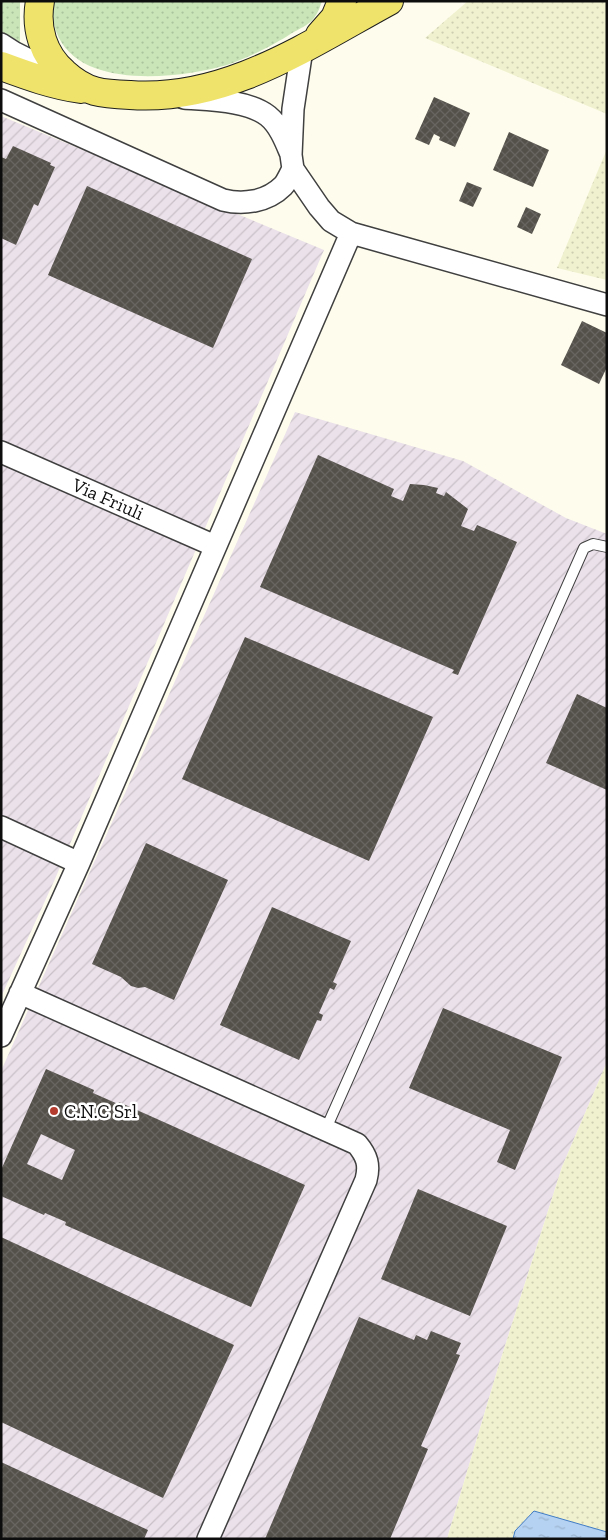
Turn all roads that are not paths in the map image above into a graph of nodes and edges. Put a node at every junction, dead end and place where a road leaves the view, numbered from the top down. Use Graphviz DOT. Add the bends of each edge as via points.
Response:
graph roads {
  1 [pos="40,1"];
  2 [pos="342,1"];
  3 [pos="389,1"];
  4 [pos="1,44"];
  5 [pos="306,47"];
  6 [pos="1,66"];
  7 [pos="89,90"];
  8 [pos="159,96"];
  9 [pos="1,100"];
  10 [pos="292,162"];
  11 [pos="351,234"];
  12 [pos="607,305"];
  13 [pos="1,452"];
  14 [pos="215,546"];
  15 [pos="607,547"];
  16 [pos="1,827"];
  17 [pos="79,863"];
  18 [pos="20,993"];
  19 [pos="1,1036"];
  20 [pos="325,1131"];
  21 [pos="208,1539"];
  1 -- 7 [label="main road" via="39,28 50,57 63,73"];
  2 -- 5 [label="main road" via="328,28"];
  3 -- 5 [label="main road"];
  4 -- 7 [label="street"];
  5 -- 8 [label="main road" via="231,81"];
  5 -- 10 [label="street" via="293,109"];
  6 -- 7 [label="main road" via="61,86"];
  7 -- 8 [label="main road"];
  8 -- 10 [label="street" via="230,102 255,109 268,116 278,128"];
  9 -- 10 [label="street" via="223,200 237,203 259,200 284,186"];
  10 -- 11 [label="street" via="319,208 331,221"];
  11 -- 12 [label="street"];
  11 -- 14 [label="street"];
  13 -- 14 [label="street, Via Friuli"];
  14 -- 17 [label="street"];
  15 -- 20 [label="lane" via="593,544 584,548"];
  16 -- 17 [label="street"];
  17 -- 18 [label="street"];
  18 -- 19 [label="street"];
  18 -- 20 [label="street"];
  20 -- 21 [label="street" via="357,1144 368,1161 369,1171"];
}
